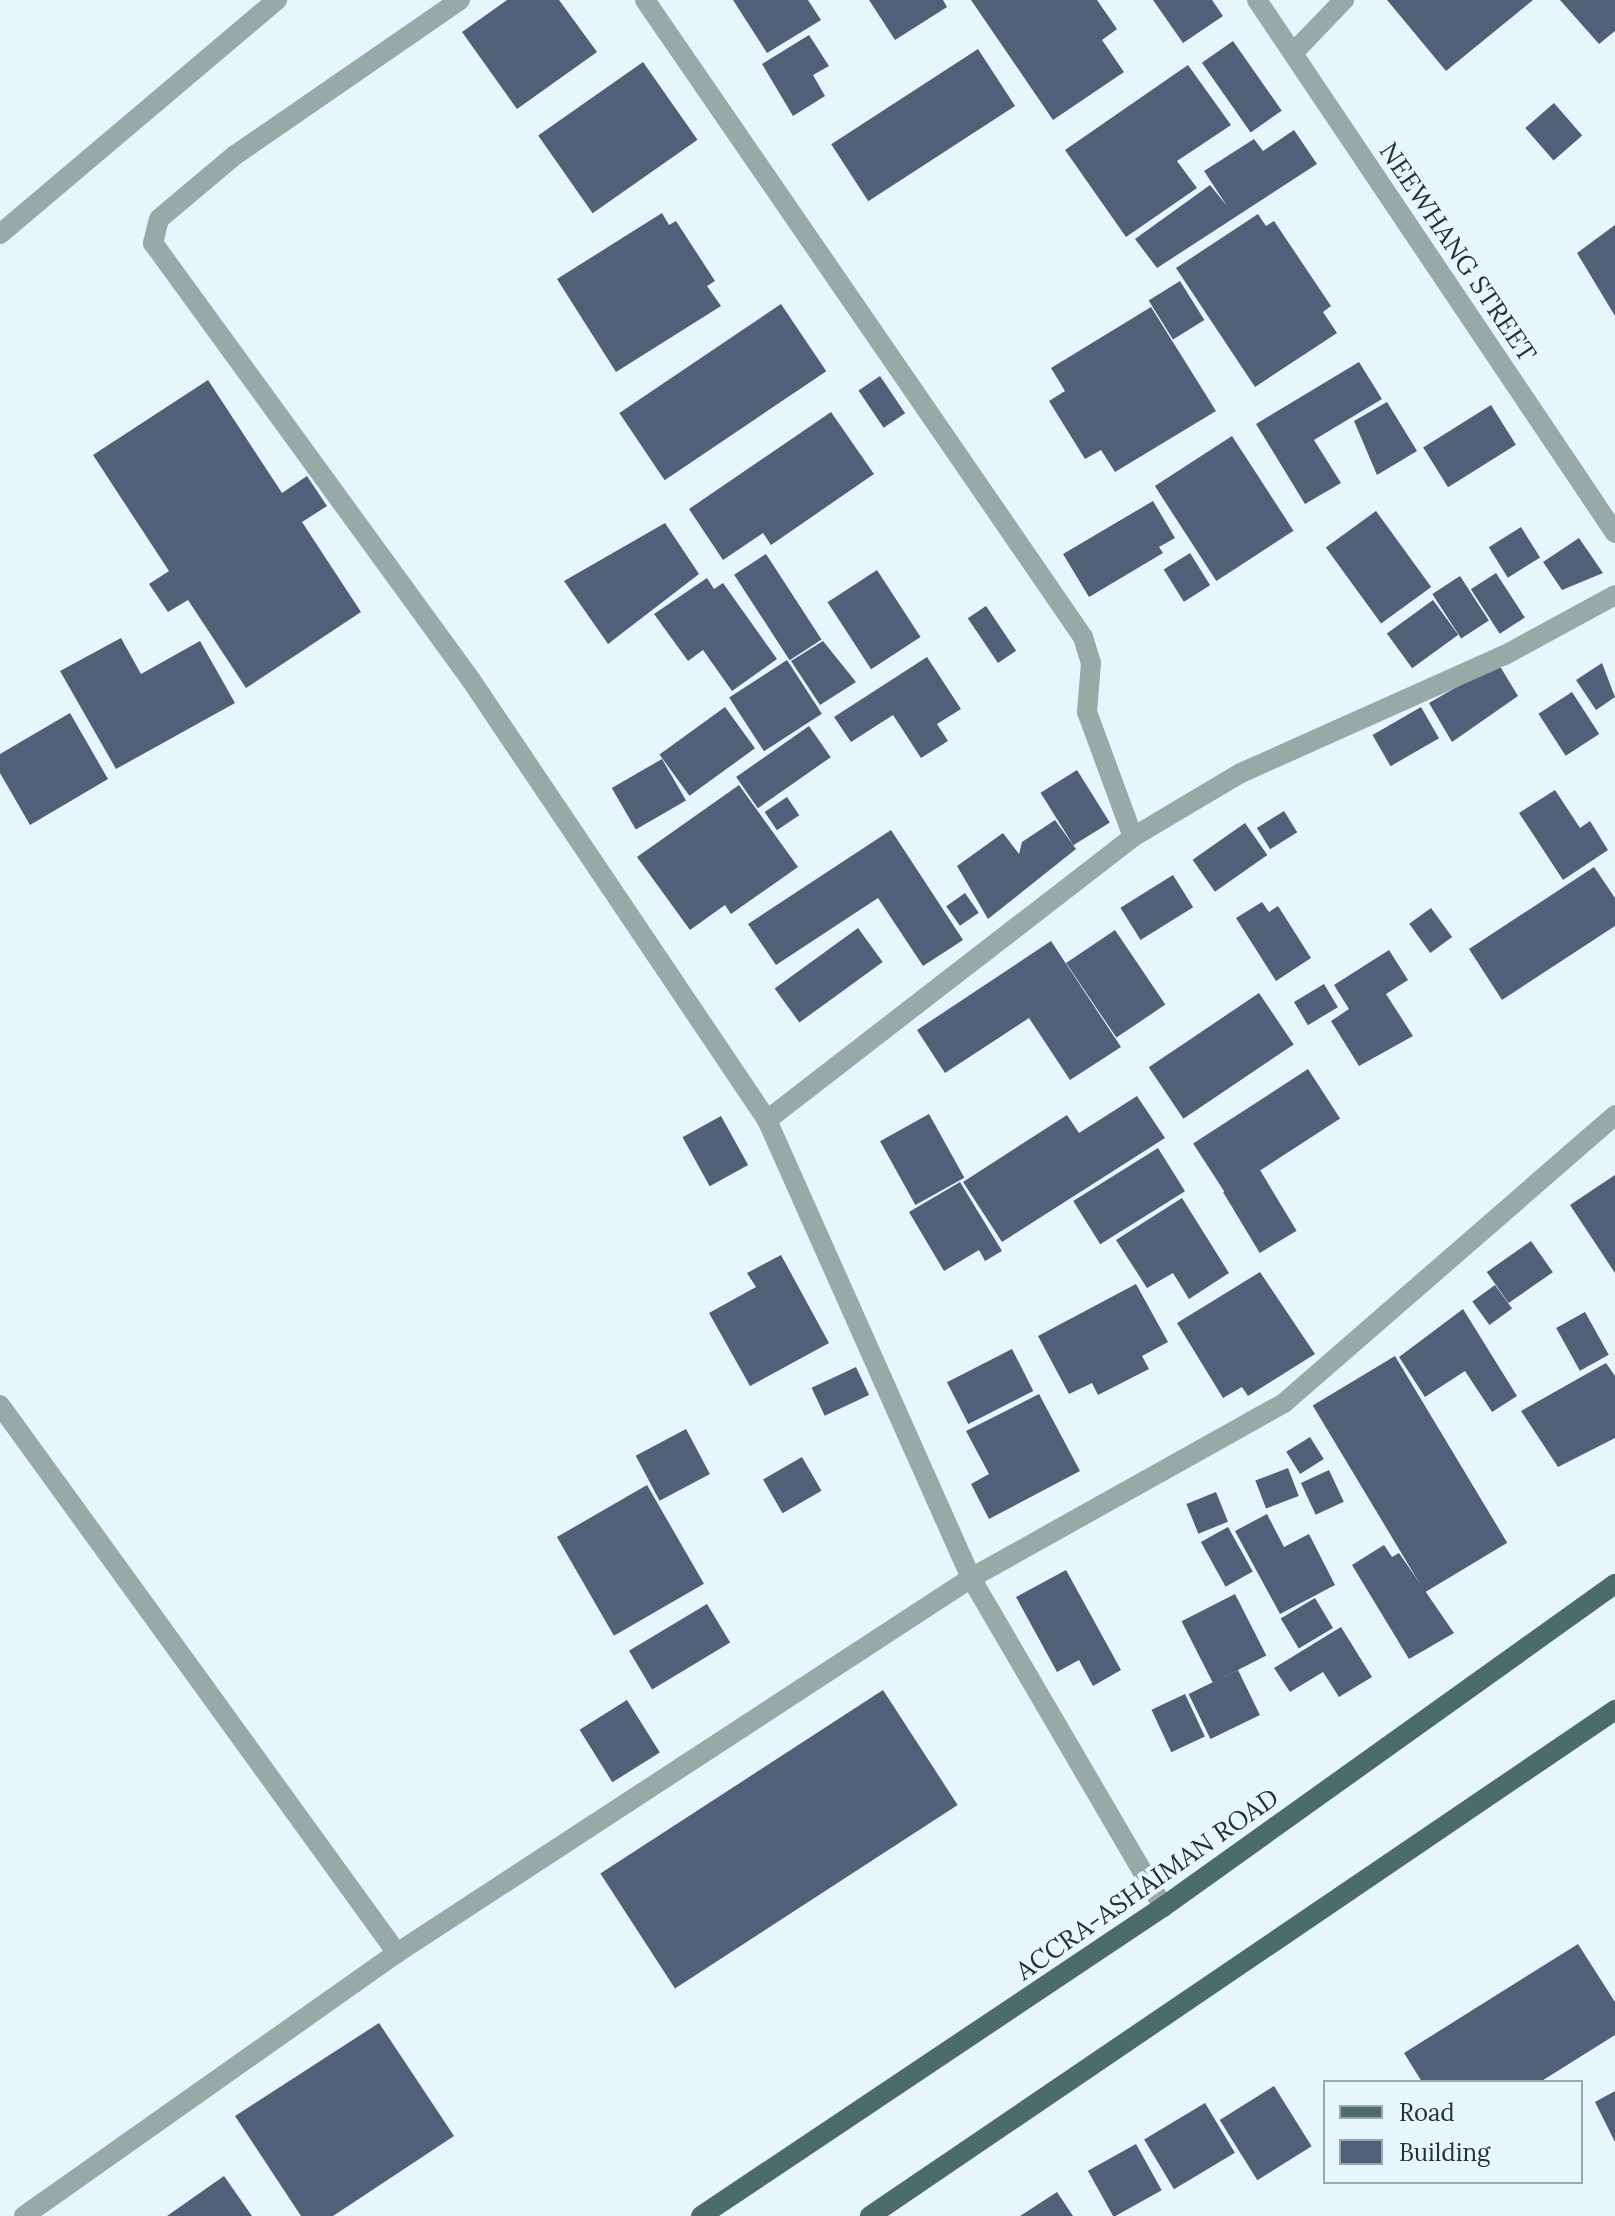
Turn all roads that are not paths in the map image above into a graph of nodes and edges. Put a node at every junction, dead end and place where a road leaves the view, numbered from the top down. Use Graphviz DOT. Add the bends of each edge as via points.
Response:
graph roads {
  1 [pos="277,0"];
  2 [pos="460,0"];
  3 [pos="645,0"];
  4 [pos="1257,0"];
  5 [pos="1344,0"];
  6 [pos="1293,53"];
  7 [pos="0,234"];
  8 [pos="1615,533"];
  9 [pos="1615,595"];
  10 [pos="1133,837"];
  11 [pos="1615,1115"];
  12 [pos="767,1120"];
  13 [pos="0,1405"];
  14 [pos="971,1578"];
  15 [pos="1615,1584"];
  16 [pos="1615,1710"];
  17 [pos="1163,1907"];
  18 [pos="397,1953"];
  19 [pos="24,2216"];
  20 [pos="701,2216"];
  21 [pos="870,2216"];
  1 -- 7 [label="street"];
  2 -- 12 [label="street" via="235,155 159,219 153,243 471,680"];
  3 -- 10 [label="street" via="1083,637 1091,663 1087,712"];
  4 -- 6 [label="street, NEEWHANG STREET"];
  5 -- 6 [label="street"];
  6 -- 8 [label="street, NEEWHANG STREET"];
  9 -- 10 [label="street" via="1505,655 1241,773"];
  10 -- 12 [label="street"];
  11 -- 14 [label="street" via="1284,1403"];
  12 -- 14 [label="street"];
  13 -- 18 [label="street"];
  14 -- 17 [label="street"];
  14 -- 18 [label="street"];
  15 -- 17 [label="main road, ACCRA-ASHAIMAN ROAD"];
  16 -- 21 [label="main road"];
  17 -- 20 [label="main road, ACCRA-ASHAIMAN ROAD"];
  18 -- 19 [label="street"];
}
